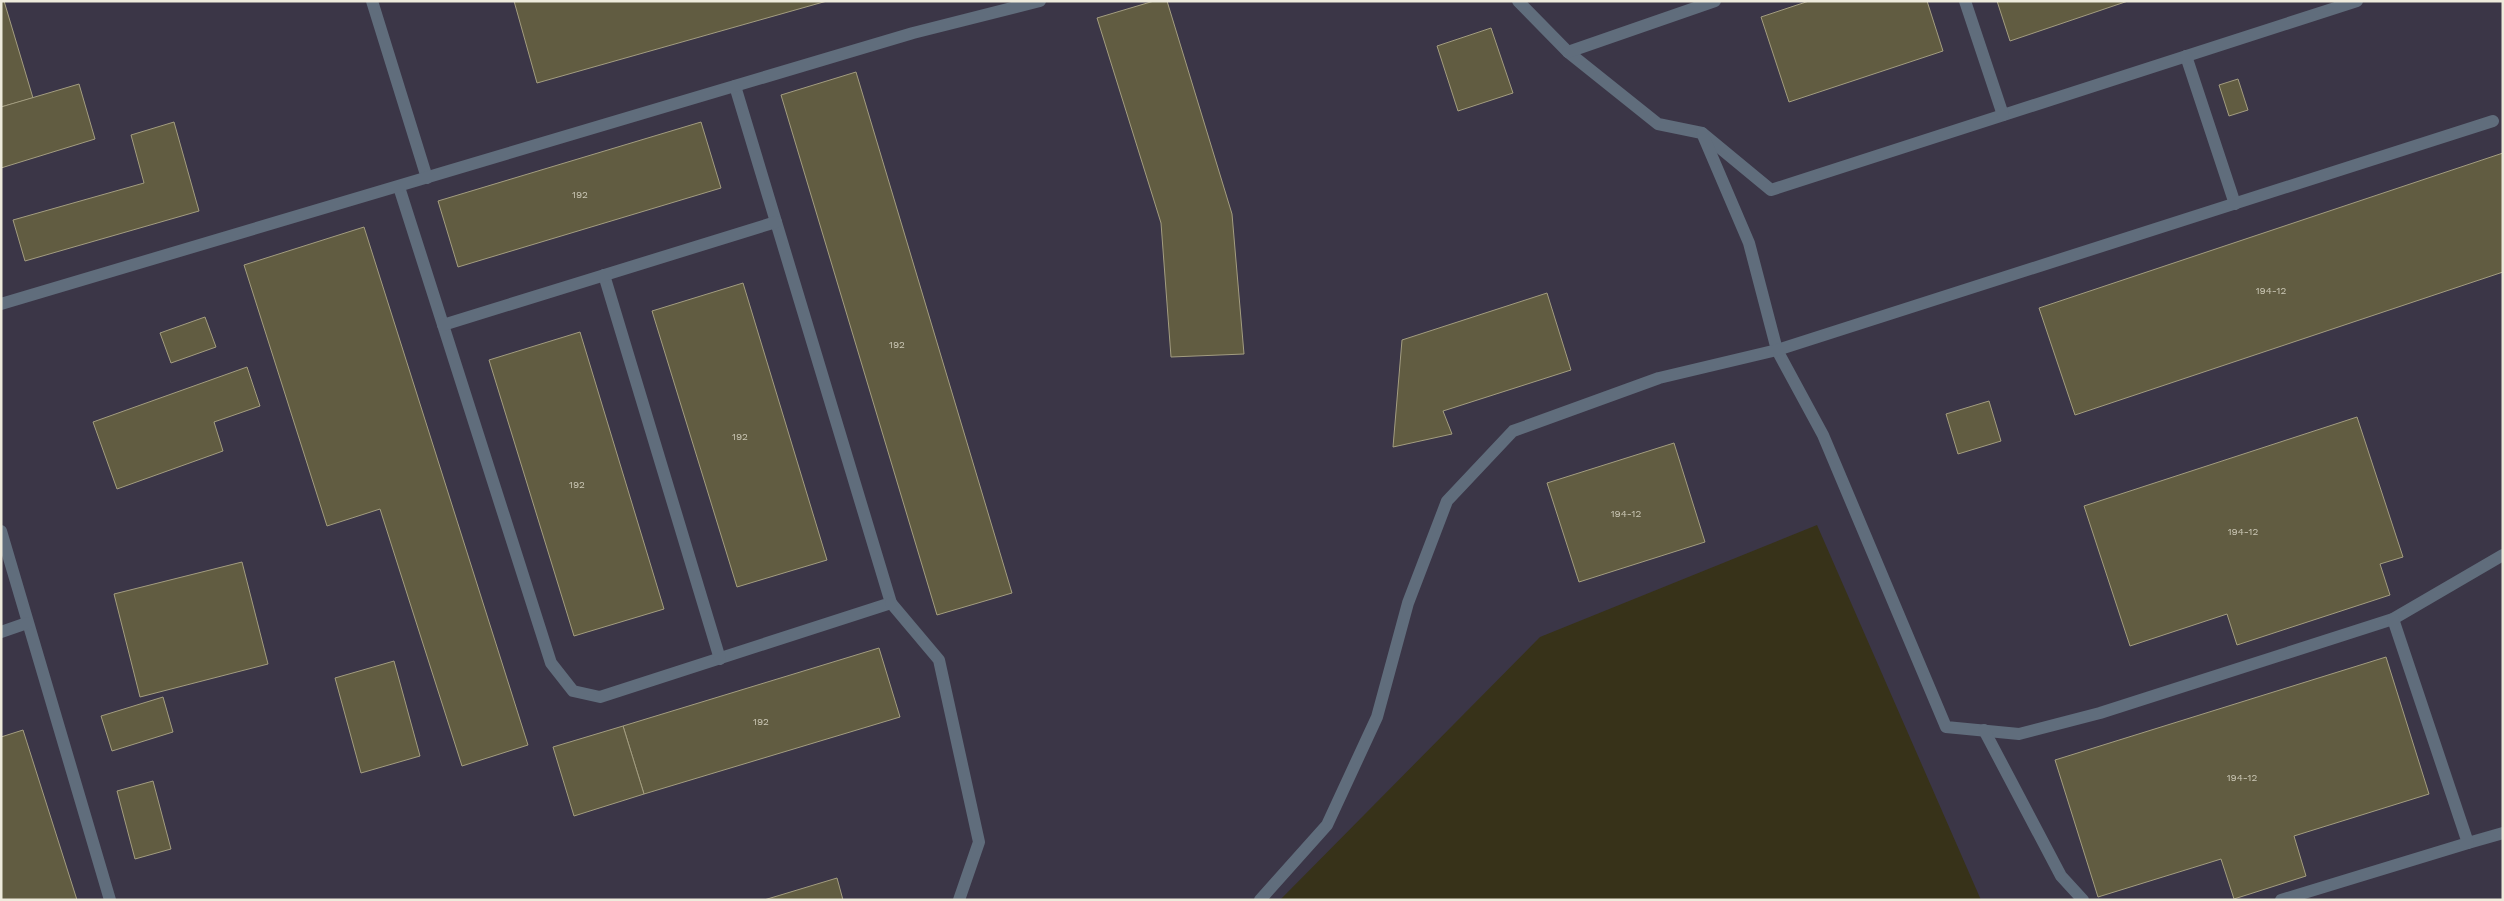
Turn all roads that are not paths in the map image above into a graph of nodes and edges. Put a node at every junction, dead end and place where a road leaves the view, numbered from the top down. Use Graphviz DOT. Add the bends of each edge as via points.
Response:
graph roads {
  1 [pos="372,1"];
  2 [pos="1040,1"];
  3 [pos="1518,1"];
  4 [pos="1715,1"];
  5 [pos="1966,1"];
  6 [pos="2357,1"];
  7 [pos="1568,52"];
  8 [pos="2186,56"];
  9 [pos="735,86"];
  10 [pos="2003,116"];
  11 [pos="2493,121"];
  12 [pos="1702,133"];
  13 [pos="426,178"];
  14 [pos="399,187"];
  15 [pos="2235,204"];
  16 [pos="776,222"];
  17 [pos="604,275"];
  18 [pos="1,304"];
  19 [pos="443,325"];
  20 [pos="1777,350"];
  21 [pos="1,531"];
  22 [pos="2503,555"];
  23 [pos="891,604"];
  24 [pos="2393,619"];
  25 [pos="28,623"];
  26 [pos="1,632"];
  27 [pos="720,659"];
  28 [pos="1984,730"];
  29 [pos="2503,833"];
  30 [pos="2468,843"];
  31 [pos="110,900"];
  32 [pos="959,900"];
  33 [pos="1260,900"];
  34 [pos="2083,900"];
  35 [pos="2281,900"];
  1 -- 13 [label="lane"];
  2 -- 9 [label="lane" via="913,33"];
  3 -- 7 [label="lane"];
  4 -- 7 [label="lane"];
  5 -- 10 [label="lane"];
  6 -- 8 [label="lane"];
  7 -- 12 [label="lane" via="1658,124"];
  8 -- 10 [label="lane"];
  8 -- 15 [label="lane"];
  9 -- 13 [label="lane"];
  9 -- 16 [label="lane"];
  10 -- 12 [label="lane" via="1771,190"];
  11 -- 15 [label="lane"];
  12 -- 20 [label="lane" via="1750,242"];
  13 -- 14 [label="lane"];
  14 -- 18 [label="lane"];
  14 -- 19 [label="lane"];
  15 -- 20 [label="lane"];
  16 -- 17 [label="lane"];
  16 -- 23 [label="lane"];
  17 -- 19 [label="lane"];
  17 -- 27 [label="lane"];
  19 -- 27 [label="lane" via="551,663 573,691 600,697"];
  20 -- 28 [label="lane" via="1823,435 1946,727"];
  20 -- 33 [label="lane" via="1659,378 1513,431 1460,487 1447,501 1408,603 1377,717 1327,825"];
  21 -- 25 [label="lane"];
  22 -- 24 [label="lane"];
  23 -- 27 [label="lane"];
  23 -- 32 [label="lane" via="939,660 979,842"];
  24 -- 28 [label="lane" via="2100,713 2019,734"];
  24 -- 30 [label="lane"];
  25 -- 26 [label="lane"];
  25 -- 31 [label="lane"];
  28 -- 34 [label="lane" via="2061,876"];
  29 -- 30 [label="lane"];
  30 -- 35 [label="lane"];
}
